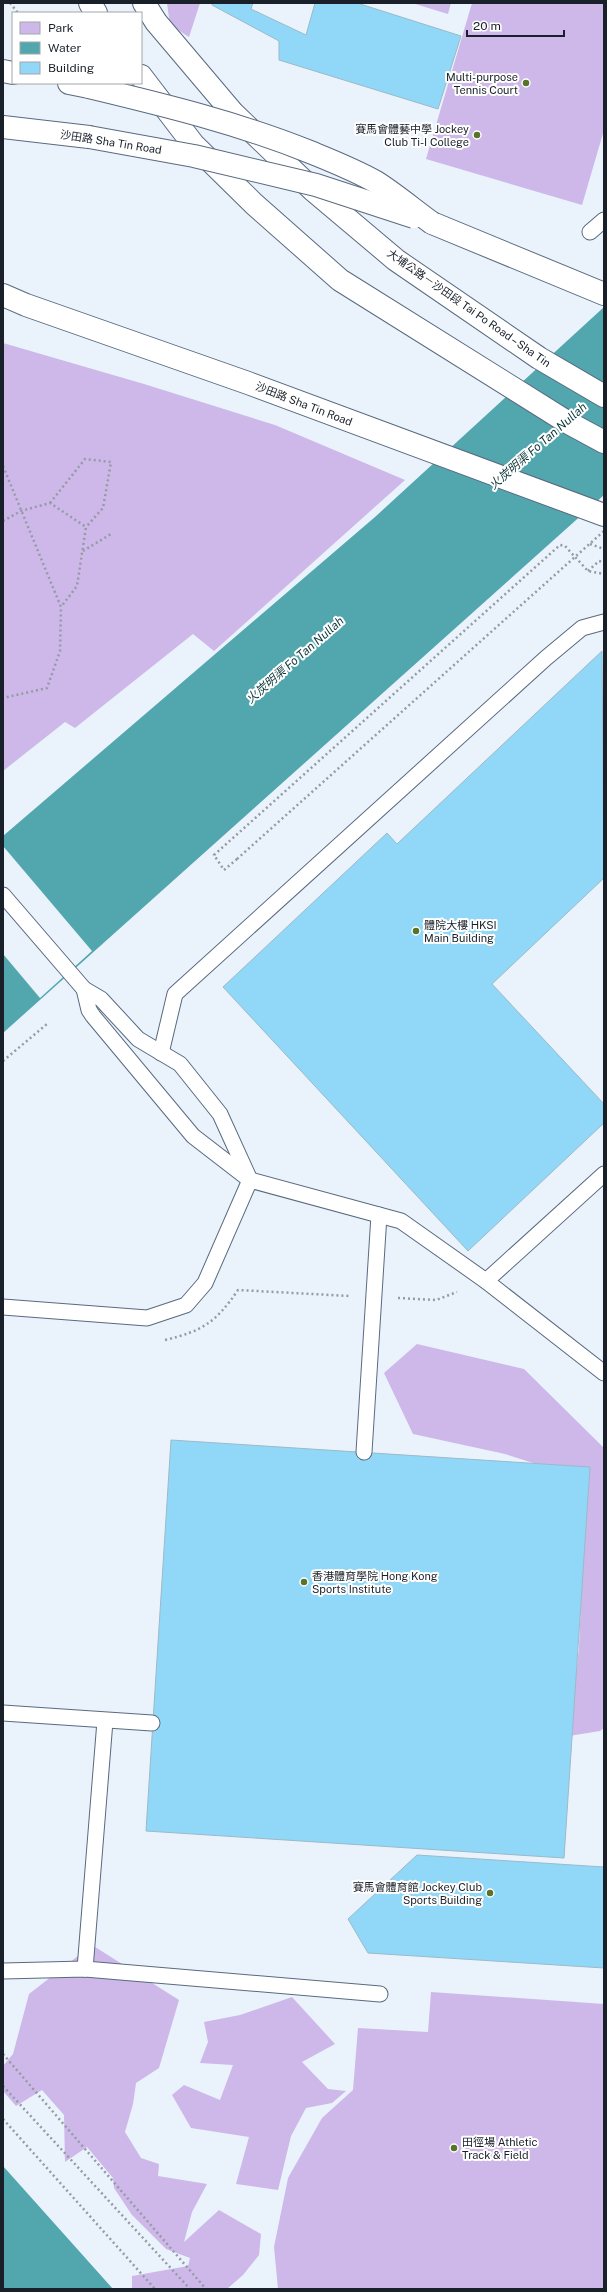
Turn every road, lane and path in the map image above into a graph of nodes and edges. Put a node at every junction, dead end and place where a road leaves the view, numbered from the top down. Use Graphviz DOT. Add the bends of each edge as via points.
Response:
graph roads {
  1 [pos="10,3"];
  2 [pos="90,3"];
  3 [pos="144,3"];
  4 [pos="17,12"];
  5 [pos="95,12"];
  6 [pos="142,77"];
  7 [pos="79,85"];
  8 [pos="3,127"];
  9 [pos="604,220"];
  10 [pos="432,223"];
  11 [pos="590,232"];
  12 [pos="604,294"];
  13 [pos="3,295"];
  14 [pos="3,303"];
  15 [pos="26,305"];
  16 [pos="604,396"];
  17 [pos="604,442"];
  18 [pos="3,466"];
  19 [pos="50,503"];
  20 [pos="22,511"];
  21 [pos="604,515"];
  22 [pos="3,521"];
  23 [pos="86,527"];
  24 [pos="604,531"];
  25 [pos="111,534"];
  26 [pos="590,544"];
  27 [pos="83,546"];
  28 [pos="604,549"];
  29 [pos="604,562"];
  30 [pos="588,571"];
  31 [pos="604,574"];
  32 [pos="61,607"];
  33 [pos="604,622"];
  34 [pos="3,698"];
  35 [pos="3,895"];
  36 [pos="84,989"];
  37 [pos="46,1024"];
  38 [pos="161,1053"];
  39 [pos="3,1061"];
  40 [pos="604,1174"];
  41 [pos="250,1180"];
  42 [pos="379,1215"];
  43 [pos="486,1281"];
  44 [pos="373,1297"];
  45 [pos="3,1307"];
  46 [pos="164,1340"];
  47 [pos="604,1373"];
  48 [pos="364,1452"];
  49 [pos="3,1713"];
  50 [pos="104,1721"];
  51 [pos="152,1723"];
  52 [pos="85,1969"];
  53 [pos="3,1971"];
  54 [pos="380,1994"];
  55 [pos="3,2054"];
  56 [pos="3,2086"];
  57 [pos="3,2118"];
  58 [pos="155,2289"];
  59 [pos="190,2289"];
  60 [pos="206,2289"];
  1 -- 4 [label="path"];
  2 -- 5 [label="highway"];
  3 -- 16 [label="highway, 大埔公路－沙田段 Tai Po Road – Sha Tin" via="156,22 233,113 313,190 396,260 539,358"];
  6 -- 17 [label="highway" via="193,144 254,204 340,280 567,422"];
  7 -- 10 [label="highway, bridge" via="173,107 304,150 376,182"];
  8 -- 10 [label="highway, 沙田路 Sha Tin Road, bridge" via="90,138 194,156 316,185"];
  9 -- 11 [label="lane"];
  10 -- 12 [label="highway, 沙田路 Sha Tin Road"];
  13 -- 15 [label="highway, 沙田路 Sha Tin Road"];
  14 -- 15 [label="highway"];
  15 -- 21 [label="highway, 沙田路 Sha Tin Road" via="248,383"];
  18 -- 20 [label="path"];
  19 -- 20 [label="path"];
  19 -- 23 [label="path"];
  19 -- 23 [label="path" via="84,459 111,462 103,508"];
  20 -- 22 [label="path"];
  20 -- 32 [label="path"];
  23 -- 27 [label="path"];
  24 -- 26 [label="path, bridge"];
  25 -- 27 [label="path" via="83,551"];
  26 -- 28 [label="path"];
  26 -- 30 [label="path, bridge" via="237,859 224,870 214,855 560,545 565,546"];
  27 -- 32 [label="path" via="77,586"];
  29 -- 30 [label="path" via="600,561"];
  30 -- 31 [label="path"];
  32 -- 34 [label="path" via="60,651 47,688"];
  33 -- 38 [label="lane" via="582,628 552,653 175,994"];
  35 -- 36 [label="lane"];
  36 -- 38 [label="lane" via="101,999 138,1039"];
  36 -- 41 [label="lane" via="93,1016 192,1136"];
  37 -- 39 [label="path"];
  38 -- 41 [label="lane" via="180,1064 220,1114"];
  40 -- 43 [label="lane"];
  41 -- 42 [label="lane"];
  41 -- 45 [label="lane" via="205,1283 186,1305 147,1318"];
  42 -- 43 [label="lane" via="401,1221"];
  42 -- 44 [label="lane"];
  43 -- 44 [label="path" via="436,1300"];
  43 -- 47 [label="lane"];
  44 -- 46 [label="path" via="238,1290 221,1314 192,1334"];
  44 -- 48 [label="lane"];
  49 -- 50 [label="lane"];
  50 -- 51 [label="lane"];
  50 -- 52 [label="lane"];
  52 -- 53 [label="lane"];
  52 -- 54 [label="lane"];
  55 -- 60 [label="path"];
  56 -- 59 [label="path"];
  57 -- 58 [label="path"];
}
